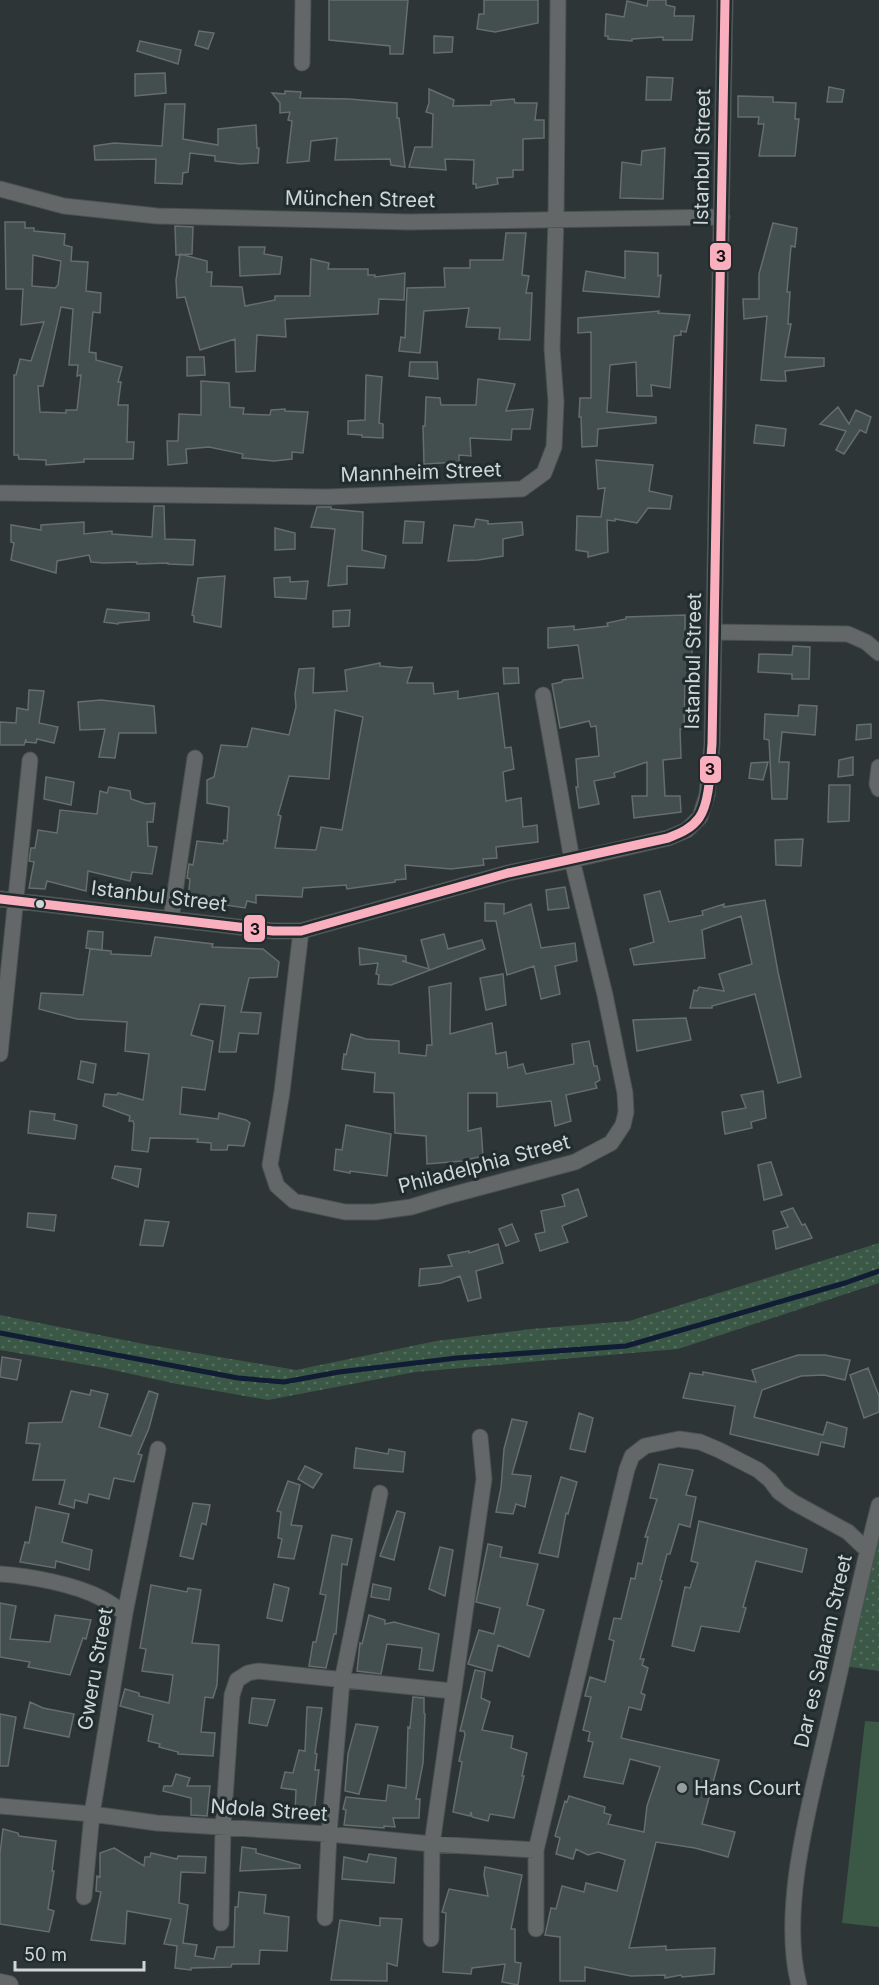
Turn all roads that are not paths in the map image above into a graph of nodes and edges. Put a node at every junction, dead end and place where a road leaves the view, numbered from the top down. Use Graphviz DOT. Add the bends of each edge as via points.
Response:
graph roads {
  1 [pos="303,0"];
  2 [pos="558,0"];
  3 [pos="725,0"];
  4 [pos="302,63"];
  5 [pos="0,189"];
  6 [pos="722,217"];
  7 [pos="556,219"];
  8 [pos="0,493"];
  9 [pos="714,632"];
  10 [pos="879,653"];
  11 [pos="543,695"];
  12 [pos="195,758"];
  13 [pos="30,760"];
  14 [pos="879,767"];
  15 [pos="879,789"];
  16 [pos="572,860"];
  17 [pos="7,899"];
  18 [pos="171,919"];
  19 [pos="301,931"];
  20 [pos="0,1054"];
  21 [pos="480,1437"];
  22 [pos="158,1449"];
  23 [pos="380,1493"];
  24 [pos="879,1505"];
  25 [pos="867,1550"];
  26 [pos="0,1574"];
  27 [pos="125,1613"];
  28 [pos="342,1681"];
  29 [pos="452,1691"];
  30 [pos="0,1806"];
  31 [pos="92,1814"];
  32 [pos="223,1828"];
  33 [pos="329,1834"];
  34 [pos="432,1844"];
  35 [pos="536,1850"];
  36 [pos="84,1897"];
  37 [pos="326,1918"];
  38 [pos="221,1923"];
  39 [pos="536,1929"];
  40 [pos="431,1939"];
  41 [pos="0,1983"];
  42 [pos="9,1985"];
  43 [pos="799,1985"];
  1 -- 4 [label="street"];
  2 -- 7 [label="street, Mannheim Street"];
  3 -- 6 [label="street, Istanbul Street"];
  5 -- 7 [label="street, München Street" via="64,206 157,216 409,222"];
  6 -- 7 [label="street, München Street"];
  6 -- 9 [label="street, Istanbul Street"];
  7 -- 8 [label="street, Mannheim Street" via="554,447 544,473 522,489 328,496"];
  9 -- 10 [label="street" via="848,634"];
  9 -- 16 [label="street, Istanbul Street" via="711,754 707,795 700,817 687,830 668,838"];
  11 -- 16 [label="street, Philadelphia Street"];
  12 -- 18 [label="street"];
  13 -- 17 [label="street"];
  14 -- 15 [label="street"];
  16 -- 19 [label="street, Istanbul Street" via="508,873"];
  16 -- 19 [label="street, Philadelphia Street" via="625,1093 623,1125 611,1143 575,1162 411,1208 345,1212 294,1201 277,1185 270,1165"];
  17 -- 18 [label="street, Istanbul Street"];
  17 -- 20 [label="street"];
  18 -- 19 [label="street, Istanbul Street"];
  21 -- 29 [label="street" via="484,1479"];
  22 -- 27 [label="street, Gweru Street"];
  23 -- 28 [label="street"];
  24 -- 25 [label="street, Dar es Salaam Street"];
  25 -- 35 [label="street" via="848,1532 786,1497 758,1470 699,1442 660,1442 645,1446 632,1456"];
  25 -- 43 [label="street, Dar es Salaam Street" via="797,1873 792,1939"];
  26 -- 27 [label="street" via="54,1582 100,1598"];
  27 -- 31 [label="street, Gweru Street"];
  28 -- 29 [label="street"];
  28 -- 32 [label="street" via="258,1671 237,1680 232,1695"];
  28 -- 33 [label="street"];
  29 -- 34 [label="street"];
  30 -- 31 [label="street, Ndola Street"];
  31 -- 32 [label="street, Ndola Street"];
  31 -- 36 [label="street, Gweru Street"];
  32 -- 33 [label="street, Ndola Street"];
  32 -- 38 [label="street"];
  33 -- 34 [label="street, Ndola Street"];
  33 -- 37 [label="street"];
  34 -- 35 [label="street, Ndola Street"];
  34 -- 40 [label="street"];
  35 -- 39 [label="street"];
  41 -- 42 [label="street"];
}
